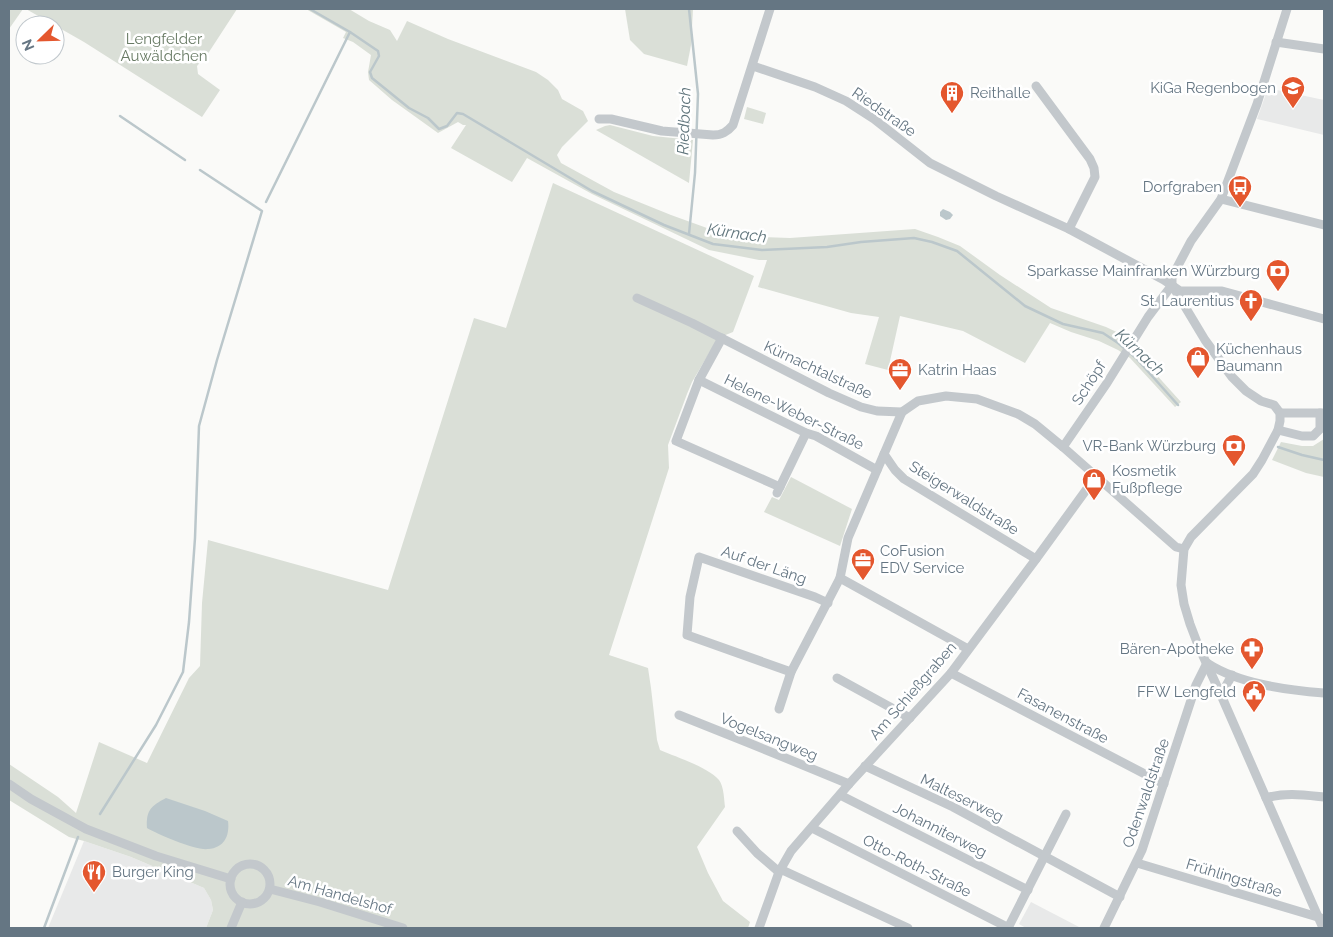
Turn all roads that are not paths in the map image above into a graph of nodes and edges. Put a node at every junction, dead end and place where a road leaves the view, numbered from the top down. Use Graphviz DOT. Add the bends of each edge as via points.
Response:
graph roads {
  1 [pos="770,9"];
  2 [pos="1286,9"];
  3 [pos="1276,42"];
  4 [pos="1324,49"];
  5 [pos="753,66"];
  6 [pos="1036,86"];
  7 [pos="599,119"];
  8 [pos="1220,199"];
  9 [pos="1324,225"];
  10 [pos="1069,229"];
  11 [pos="1172,285"];
  12 [pos="637,298"];
  13 [pos="1324,319"];
  14 [pos="722,338"];
  15 [pos="699,380"];
  16 [pos="902,412"];
  17 [pos="1280,413"];
  18 [pos="1322,413"];
  19 [pos="1278,430"];
  20 [pos="806,433"];
  21 [pos="1064,447"];
  22 [pos="884,454"];
  23 [pos="877,470"];
  24 [pos="1097,475"];
  25 [pos="1184,549"];
  26 [pos="1036,559"];
  27 [pos="840,578"];
  28 [pos="828,603"];
  29 [pos="968,649"];
  30 [pos="1207,663"];
  31 [pos="791,672"];
  32 [pos="951,673"];
  33 [pos="1232,675"];
  34 [pos="837,678"];
  35 [pos="1324,693"];
  36 [pos="1221,694"];
  37 [pos="779,710"];
  38 [pos="679,715"];
  39 [pos="910,718"];
  40 [pos="865,766"];
  41 [pos="9,784"];
  42 [pos="849,784"];
  43 [pos="1164,784"];
  44 [pos="840,795"];
  45 [pos="1324,797"];
  46 [pos="1266,798"];
  47 [pos="1066,814"];
  48 [pos="812,828"];
  49 [pos="737,831"];
  50 [pos="1045,857"];
  51 [pos="1137,862"];
  52 [pos="779,871"];
  53 [pos="231,878"];
  54 [pos="270,889"];
  55 [pos="1028,890"];
  56 [pos="1120,896"];
  57 [pos="242,902"];
  58 [pos="1322,918"];
  59 [pos="231,928"];
  60 [pos="403,928"];
  61 [pos="758,928"];
  62 [pos="908,928"];
  63 [pos="1009,928"];
  64 [pos="1104,928"];
  65 [pos="1323,928"];
  1 -- 5 [label="street"];
  2 -- 3 [label="street, Schöpf"];
  3 -- 4 [label="street"];
  3 -- 8 [label="street, Schöpf" via="1257,104"];
  5 -- 7 [label="street" via="733,125 720,135 662,131"];
  5 -- 10 [label="street, Riedstraße" via="846,101 874,118 930,162"];
  6 -- 10 [label="street" via="1094,168 1095,177"];
  8 -- 9 [label="street"];
  8 -- 11 [label="street, Schöpf" via="1191,241 1172,277"];
  10 -- 11 [label="street, Riedstraße"];
  11 -- 13 [label="street, Riedstraße" via="1180,291 1222,291"];
  11 -- 17 [label="street" via="1232,377 1246,391 1274,405"];
  11 -- 21 [label="street, Schöpf"];
  12 -- 14 [label="street, Kürnachtalstraße"];
  14 -- 15 [label="street"];
  14 -- 16 [label="street, Kürnachtalstraße" via="861,407 877,412"];
  15 -- 20 [label="street, Helene-Weber-Straße"];
  15 -- 20 [label="street" via="676,441 778,490"];
  16 -- 21 [label="street, Kürnachtalstraße" via="918,401 932,398 977,399 1018,414"];
  16 -- 22 [label="street"];
  17 -- 18 [label="street"];
  17 -- 19 [label="street"];
  18 -- 19 [label="street" via="1320,429 1314,436"];
  19 -- 25 [label="street" via="1253,474 1191,537"];
  20 -- 23 [label="street, Helene-Weber-Straße"];
  21 -- 24 [label="street, Kürnachtalstraße"];
  22 -- 23 [label="street"];
  22 -- 26 [label="street, Steigerwaldstraße" via="904,479"];
  23 -- 27 [label="street" via="848,538"];
  24 -- 25 [label="street, Kürnachtalstraße" via="1176,547"];
  24 -- 26 [label="street, Am Schießgraben"];
  25 -- 30 [label="street" via="1181,584 1184,604"];
  26 -- 29 [label="street, Am Schießgraben"];
  27 -- 28 [label="street"];
  27 -- 29 [label="street"];
  28 -- 31 [label="street"];
  28 -- 31 [label="street, Auf der Läng" via="699,557 690,597 687,635"];
  29 -- 32 [label="street, Am Schießgraben"];
  30 -- 33 [label="street"];
  30 -- 36 [label="street"];
  30 -- 43 [label="street, Odenwaldstraße" via="1196,686"];
  31 -- 37 [label="street"];
  32 -- 39 [label="street, Am Schießgraben"];
  32 -- 43 [label="street, Fasanenstraße"];
  33 -- 35 [label="street" via="1260,684"];
  33 -- 36 [label="street"];
  34 -- 39 [label="street"];
  36 -- 46 [label="street"];
  38 -- 42 [label="street, Vogelsangweg"];
  39 -- 40 [label="street, Am Schießgraben"];
  40 -- 42 [label="street, Am Schießgraben"];
  40 -- 50 [label="street, Malteserweg" via="953,807"];
  41 -- 53 [label="street" via="86,829 175,862"];
  42 -- 44 [label="street, Am Schießgraben"];
  43 -- 51 [label="street, Odenwaldstraße"];
  44 -- 48 [label="street, Am Schießgraben"];
  44 -- 55 [label="street, Johanniterweg"];
  45 -- 46 [label="street" via="1302,794"];
  46 -- 58 [label="street"];
  47 -- 50 [label="street"];
  48 -- 52 [label="street, Am Schießgraben" via="791,851"];
  48 -- 63 [label="street, Otto-Roth-Straße"];
  49 -- 52 [label="street"];
  50 -- 55 [label="street"];
  50 -- 56 [label="street, Malteserweg"];
  51 -- 56 [label="street, Odenwaldstraße"];
  51 -- 58 [label="street, Frühlingstraße"];
  52 -- 61 [label="street, Am Schießgraben"];
  52 -- 62 [label="street"];
  53 -- 54 [label="street" via="238,867 259,865 268,875"];
  53 -- 57 [label="street" via="231,890"];
  54 -- 57 [label="street" via="259,902"];
  54 -- 60 [label="street, Am Handelshof"];
  55 -- 63 [label="street"];
  56 -- 64 [label="street, Odenwaldstraße"];
  57 -- 59 [label="street"];
  58 -- 65 [label="street"];
}
